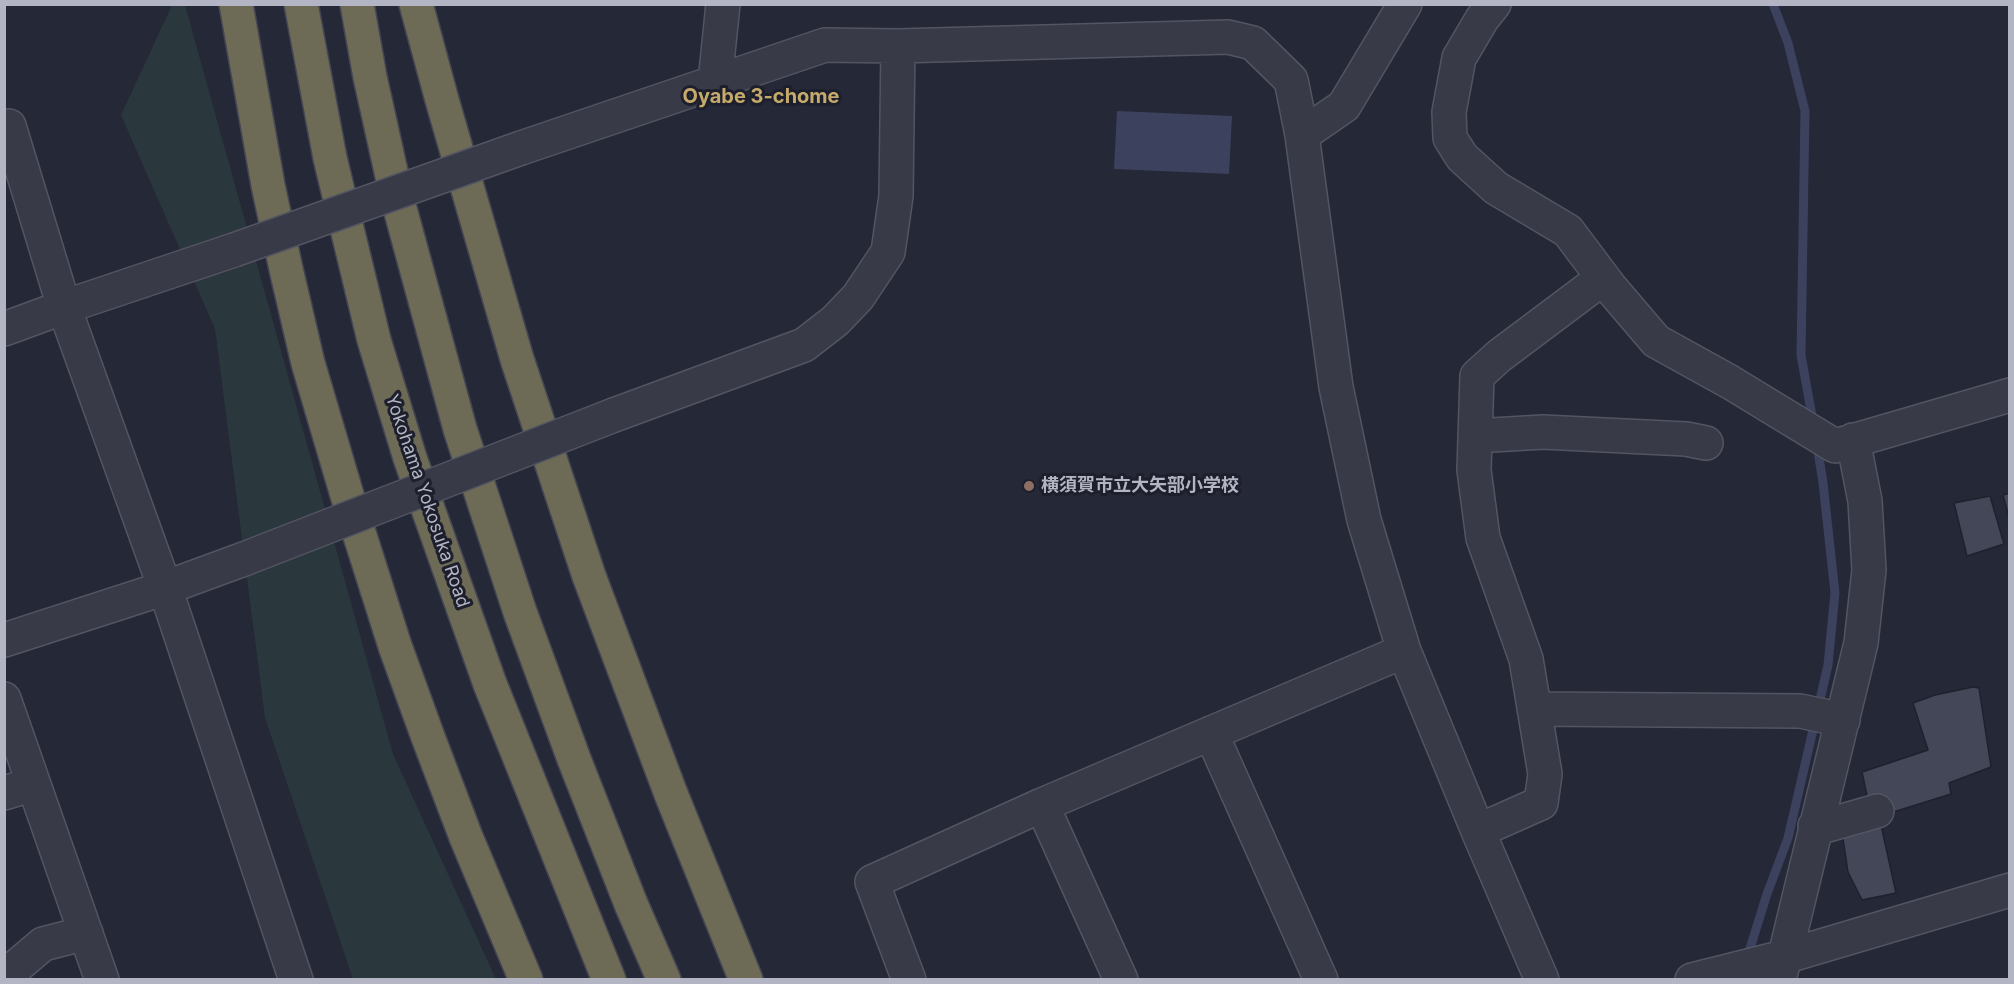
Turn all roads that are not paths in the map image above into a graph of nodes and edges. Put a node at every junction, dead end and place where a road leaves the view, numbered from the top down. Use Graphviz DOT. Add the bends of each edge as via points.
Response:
graph roads {
  1 [pos="236,4"];
  2 [pos="301,4"];
  3 [pos="357,4"];
  4 [pos="416,4"];
  5 [pos="723,4"];
  6 [pos="1405,4"];
  7 [pos="1494,4"];
  8 [pos="898,46"];
  9 [pos="715,82"];
  10 [pos="4,127"];
  11 [pos="1302,135"];
  12 [pos="1603,278"];
  13 [pos="64,307"];
  14 [pos="4,329"];
  15 [pos="2010,395"];
  16 [pos="1475,436"];
  17 [pos="1706,443"];
  18 [pos="1844,443"];
  19 [pos="165,588"];
  20 [pos="4,640"];
  21 [pos="1404,651"];
  22 [pos="4,699"];
  23 [pos="1534,709"];
  24 [pos="1838,719"];
  25 [pos="1211,733"];
  26 [pos="19,789"];
  27 [pos="1042,805"];
  28 [pos="1877,811"];
  29 [pos="1815,826"];
  30 [pos="1478,831"];
  31 [pos="2009,894"];
  32 [pos="86,933"];
  33 [pos="1781,968"];
  34 [pos="4,977"];
  35 [pos="102,980"];
  36 [pos="296,980"];
  37 [pos="526,980"];
  38 [pos="609,980"];
  39 [pos="664,980"];
  40 [pos="746,980"];
  41 [pos="909,980"];
  42 [pos="1121,980"];
  43 [pos="1321,980"];
  44 [pos="1542,980"];
  45 [pos="1692,980"];
  1 -- 37 [label="highway" via="286,269 308,363 347,495 428,737"];
  2 -- 38 [label="highway, Yokohama Yokosuka Road" via="333,170 374,339 410,458 490,684"];
  3 -- 39 [label="highway" via="396,194 460,429 520,612 574,759"];
  4 -- 40 [label="highway" via="517,359 586,565 670,794"];
  5 -- 9 [label="street"];
  6 -- 11 [label="street" via="1344,106"];
  7 -- 12 [label="street" via="1459,58 1449,112 1450,138 1462,157 1496,188 1568,231"];
  8 -- 9 [label="street" via="825,45"];
  8 -- 11 [label="street" via="1228,37 1253,43 1291,80"];
  8 -- 19 [label="street, bridge" via="896,196 888,252 858,297 804,345"];
  9 -- 13 [label="street, bridge"];
  10 -- 13 [label="street" via="9,126"];
  11 -- 21 [label="street" via="1336,387 1364,520"];
  12 -- 16 [label="street" via="1477,376"];
  12 -- 18 [label="street" via="1656,340 1797,423"];
  13 -- 14 [label="street"];
  13 -- 19 [label="street"];
  15 -- 18 [label="street"];
  16 -- 17 [label="street" via="1543,432"];
  16 -- 23 [label="street" via="1474,470 1483,538 1526,659"];
  18 -- 24 [label="street" via="1865,501 1869,570 1861,643"];
  19 -- 20 [label="street"];
  19 -- 36 [label="street"];
  21 -- 25 [label="street"];
  21 -- 30 [label="street"];
  22 -- 26 [label="street"];
  23 -- 24 [label="street" via="1800,711"];
  23 -- 30 [label="street" via="1545,774 1541,803"];
  24 -- 29 [label="street"];
  25 -- 27 [label="street"];
  25 -- 43 [label="street"];
  26 -- 32 [label="street"];
  27 -- 41 [label="street" via="872,882"];
  27 -- 42 [label="street"];
  28 -- 29 [label="street"];
  29 -- 33 [label="street"];
  30 -- 44 [label="street"];
  31 -- 33 [label="street"];
  32 -- 34 [label="street" via="42,944"];
  32 -- 35 [label="street"];
  33 -- 45 [label="street" via="1725,971"];
}
